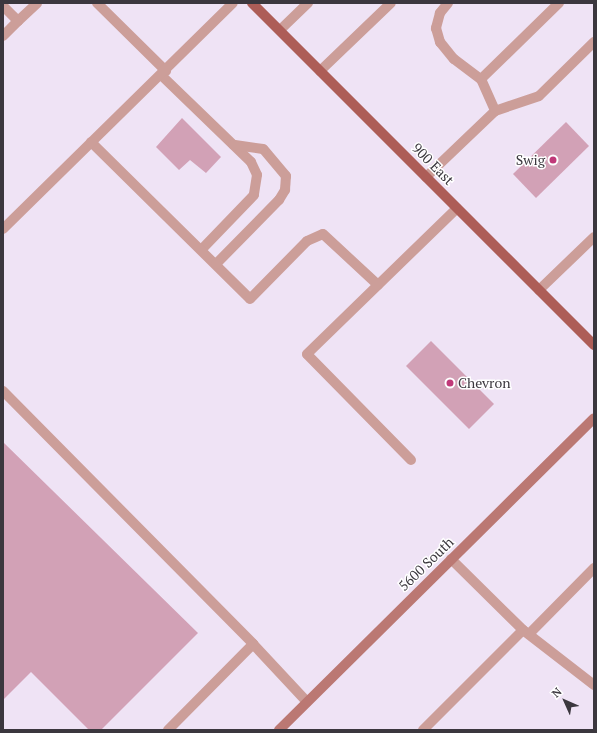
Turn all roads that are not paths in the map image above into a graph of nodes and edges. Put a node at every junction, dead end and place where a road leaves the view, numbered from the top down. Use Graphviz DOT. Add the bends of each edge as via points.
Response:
graph roads {
  1 [pos="37,3"];
  2 [pos="96,3"];
  3 [pos="233,3"];
  4 [pos="252,3"];
  5 [pos="308,3"];
  6 [pos="448,3"];
  7 [pos="559,3"];
  8 [pos="389,4"];
  9 [pos="3,6"];
  10 [pos="18,21"];
  11 [pos="280,30"];
  12 [pos="3,36"];
  13 [pos="594,42"];
  14 [pos="320,71"];
  15 [pos="163,73"];
  16 [pos="481,79"];
  17 [pos="495,111"];
  18 [pos="91,142"];
  19 [pos="233,145"];
  20 [pos="426,177"];
  21 [pos="457,208"];
  22 [pos="3,229"];
  23 [pos="594,237"];
  24 [pos="201,250"];
  25 [pos="216,264"];
  26 [pos="378,285"];
  27 [pos="538,290"];
  28 [pos="594,345"];
  29 [pos="3,391"];
  30 [pos="594,418"];
  31 [pos="411,460"];
  32 [pos="451,559"];
  33 [pos="594,568"];
  34 [pos="526,632"];
  35 [pos="253,644"];
  36 [pos="594,685"];
  37 [pos="307,702"];
  38 [pos="168,730"];
  39 [pos="279,730"];
  40 [pos="423,730"];
  1 -- 10 [label="lane"];
  2 -- 15 [label="lane"];
  3 -- 15 [label="lane"];
  4 -- 11 [label="main road, 900 East"];
  5 -- 11 [label="lane"];
  6 -- 16 [label="lane" via="440,13 436,28 440,42 454,59"];
  7 -- 16 [label="lane"];
  8 -- 14 [label="lane"];
  9 -- 10 [label="lane"];
  10 -- 12 [label="lane"];
  11 -- 14 [label="main road, 900 East"];
  13 -- 17 [label="lane" via="539,96"];
  14 -- 20 [label="main road, 900 East"];
  15 -- 18 [label="lane"];
  15 -- 19 [label="lane"];
  16 -- 17 [label="lane"];
  17 -- 20 [label="lane"];
  18 -- 22 [label="lane"];
  18 -- 24 [label="lane"];
  19 -- 24 [label="lane" via="251,162 257,186 254,195"];
  19 -- 25 [label="lane" via="263,149 286,176 285,190 279,200"];
  20 -- 21 [label="main road, 900 East"];
  21 -- 26 [label="lane"];
  21 -- 27 [label="main road, 900 East"];
  23 -- 27 [label="lane"];
  24 -- 25 [label="lane"];
  25 -- 26 [label="lane" via="250,299 307,241 323,234"];
  26 -- 31 [label="lane" via="307,354"];
  27 -- 28 [label="main road, 900 East"];
  29 -- 35 [label="lane"];
  30 -- 32 [label="main road, 5600 South"];
  32 -- 34 [label="lane"];
  32 -- 37 [label="main road, 5600 South"];
  33 -- 34 [label="lane"];
  34 -- 36 [label="lane"];
  34 -- 40 [label="lane"];
  35 -- 37 [label="lane"];
  35 -- 38 [label="lane"];
  37 -- 39 [label="main road, 5600 South"];
}
